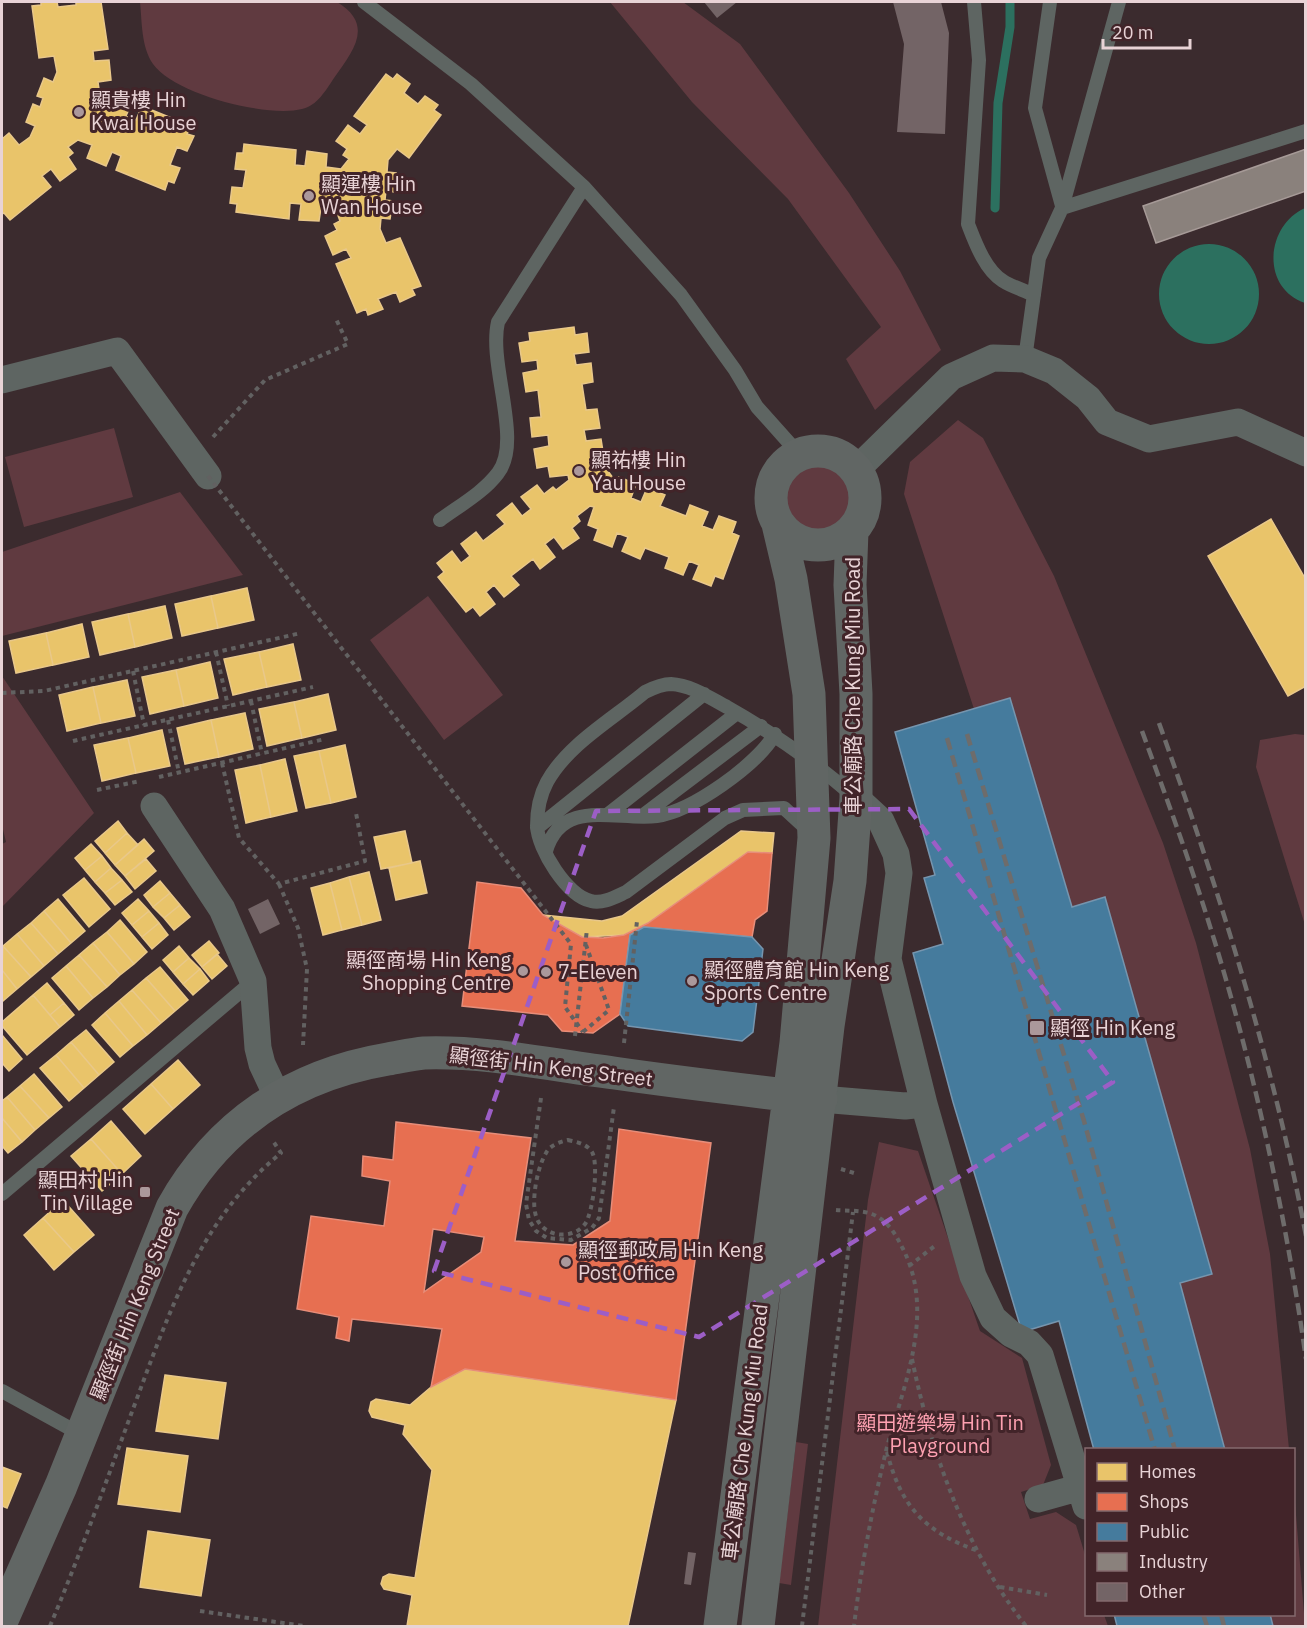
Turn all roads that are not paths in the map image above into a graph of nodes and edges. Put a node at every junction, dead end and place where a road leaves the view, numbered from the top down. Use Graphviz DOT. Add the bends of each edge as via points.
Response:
graph roads {
  1 [pos="364,2"];
  2 [pos="974,2"];
  3 [pos="1050,2"];
  4 [pos="1119,2"];
  5 [pos="1305,131"];
  6 [pos="584,187"];
  7 [pos="1062,208"];
  8 [pos="1034,295"];
  9 [pos="1025,358"];
  10 [pos="2,380"];
  11 [pos="1305,453"];
  12 [pos="799,454"];
  13 [pos="201,467"];
  14 [pos="857,469"];
  15 [pos="440,520"];
  16 [pos="778,524"];
  17 [pos="852,531"];
  18 [pos="704,694"];
  19 [pos="738,713"];
  20 [pos="761,726"];
  21 [pos="775,734"];
  22 [pos="812,759"];
  23 [pos="855,798"];
  24 [pos="154,806"];
  25 [pos="607,815"];
  26 [pos="642,816"];
  27 [pos="537,828"];
  28 [pos="814,838"];
  29 [pos="546,851"];
  30 [pos="253,981"];
  31 [pos="789,1095"];
  32 [pos="277,1096"];
  33 [pos="821,1099"];
  34 [pos="924,1104"];
  35 [pos="2,1194"];
  36 [pos="2,1390"];
  37 [pos="82,1435"];
  38 [pos="1084,1497"];
  39 [pos="1038,1499"];
  40 [pos="2,1620"];
  41 [pos="720,1626"];
  42 [pos="758,1626"];
  1 -- 6 [label="lane" via="471,84"];
  2 -- 8 [label="lane" via="979,60 968,224 975,244 1001,281"];
  3 -- 7 [label="lane" via="1035,108"];
  4 -- 7 [label="lane"];
  5 -- 7 [label="lane"];
  6 -- 12 [label="lane" via="681,295 757,408"];
  6 -- 15 [label="lane" via="498,322 495,347 508,441 504,463 493,480"];
  7 -- 8 [label="lane" via="1039,258"];
  8 -- 9 [label="lane"];
  9 -- 11 [label="street" via="1054,371 1088,398 1107,422 1149,439 1238,422"];
  9 -- 14 [label="street" via="993,358 951,376"];
  10 -- 13 [label="street" via="117,351"];
  12 -- 14 [label="street" via="831,451"];
  12 -- 16 [label="street" via="785,463 771,490 771,507"];
  14 -- 17 [label="street" via="866,498 863,516"];
  16 -- 17 [label="street" via="802,543 823,545"];
  16 -- 22 [label="street, 車公廟路 Che Kung Miu Road" via="801,633"];
  17 -- 23 [label="street, 車公廟路 Che Kung Miu Road"];
  18 -- 19 [label="lane"];
  18 -- 27 [label="lane"];
  18 -- 27 [label="lane" via="672,684 645,692 567,756 539,799"];
  19 -- 20 [label="lane"];
  19 -- 25 [label="lane"];
  20 -- 21 [label="lane"];
  20 -- 26 [label="lane"];
  21 -- 22 [label="lane"];
  21 -- 26 [label="lane" via="763,752 696,801 677,811"];
  22 -- 23 [label="lane"];
  22 -- 28 [label="street, 車公廟路 Che Kung Miu Road"];
  23 -- 33 [label="street, 車公廟路 Che Kung Miu Road" via="850,881"];
  23 -- 34 [label="street" via="881,821 896,854 899,873 888,959"];
  24 -- 30 [label="street" via="222,909"];
  25 -- 26 [label="lane"];
  25 -- 29 [label="lane" via="584,816 560,827 550,838"];
  27 -- 29 [label="lane"];
  28 -- 29 [label="lane" via="784,808 743,810 725,818 626,892 609,900 591,902 564,883"];
  28 -- 31 [label="street, 車公廟路 Che Kung Miu Road"];
  30 -- 32 [label="street" via="258,1048"];
  30 -- 35 [label="lane"];
  31 -- 32 [label="street, 顯徑街 Hin Keng Street" via="482,1055 422,1053 321,1076"];
  31 -- 33 [label="street, 顯徑街 Hin Keng Street"];
  31 -- 41 [label="street, 車公廟路 Che Kung Miu Road"];
  32 -- 37 [label="street, 顯徑街 Hin Keng Street" via="216,1146 189,1178 162,1230"];
  33 -- 34 [label="street"];
  33 -- 42 [label="street, 車公廟路 Che Kung Miu Road"];
  34 -- 38 [label="street" via="982,1299 993,1318 1040,1355"];
  36 -- 37 [label="lane"];
  37 -- 40 [label="street, 顯徑街 Hin Keng Street"];
  38 -- 39 [label="street"];
}
